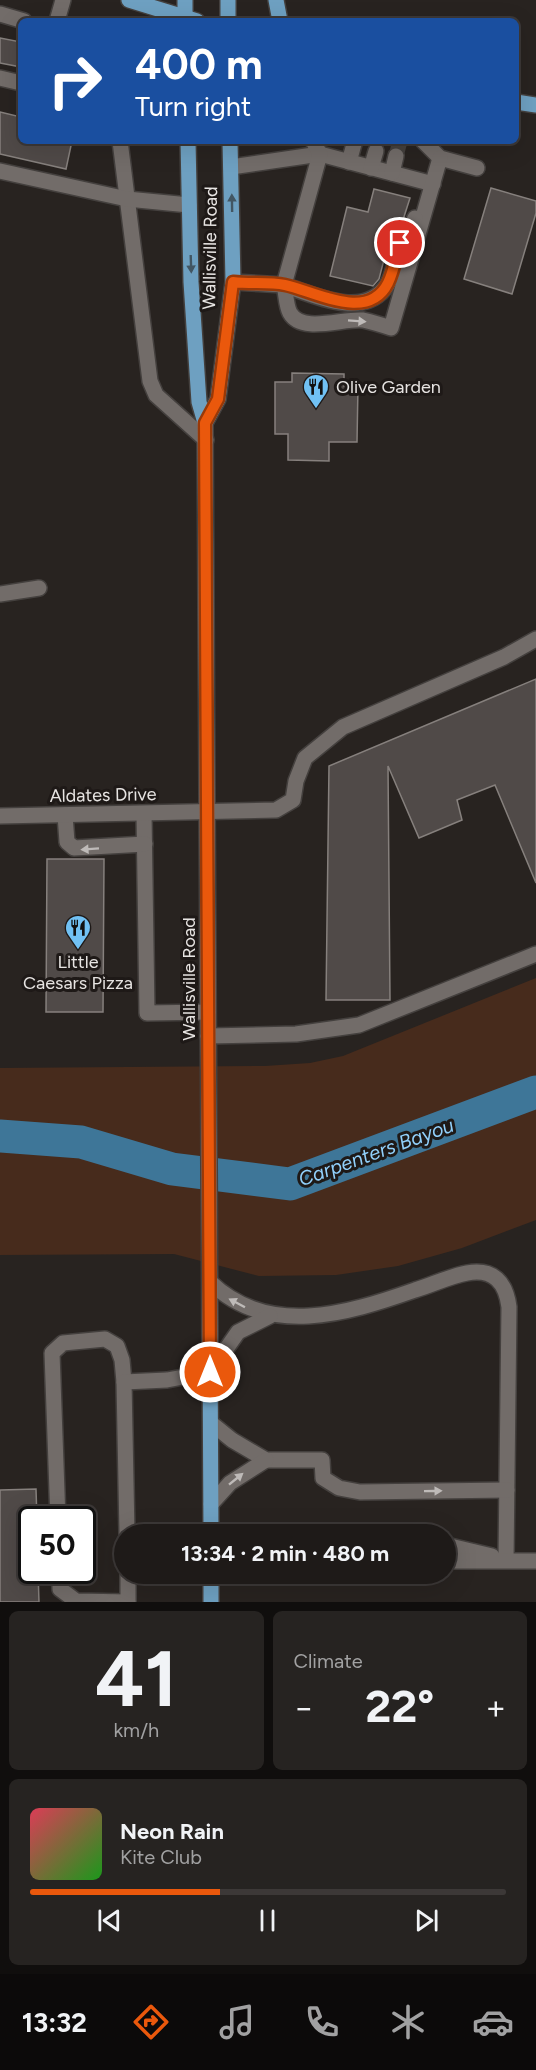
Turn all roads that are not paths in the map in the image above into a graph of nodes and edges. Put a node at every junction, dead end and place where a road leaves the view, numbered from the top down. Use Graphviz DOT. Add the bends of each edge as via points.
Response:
graph roads {
  1 [pos="63,0"];
  2 [pos="129,0"];
  3 [pos="184,0"];
  4 [pos="228,0"];
  5 [pos="276,0"];
  6 [pos="0,14"];
  7 [pos="58,18"];
  8 [pos="183,18"];
  9 [pos="188,18"];
  10 [pos="228,18"];
  11 [pos="279,18"];
  12 [pos="18,19"];
  13 [pos="0,78"];
  14 [pos="18,81"];
  15 [pos="519,102"];
  16 [pos="536,105"];
  17 [pos="120,144"];
  18 [pos="188,144"];
  19 [pos="232,144"];
  20 [pos="354,144"];
  21 [pos="427,144"];
  22 [pos="316,148"];
  23 [pos="376,151"];
  24 [pos="396,156"];
  25 [pos="440,158"];
  26 [pos="349,162"];
  27 [pos="231,167"];
  28 [pos="371,168"];
  29 [pos="477,168"];
  30 [pos="0,171"];
  31 [pos="392,173"];
  32 [pos="433,184"];
  33 [pos="127,199"];
  34 [pos="189,205"];
  35 [pos="426,207"];
  36 [pos="233,282"];
  37 [pos="284,285"];
  38 [pos="205,423"];
  39 [pos="206,440"];
  40 [pos="39,588"];
  41 [pos="0,594"];
  42 [pos="536,639"];
  43 [pos="207,812"];
  44 [pos="144,814"];
  45 [pos="65,815"];
  46 [pos="0,816"];
  47 [pos="145,844"];
  48 [pos="536,954"];
  49 [pos="208,1012"];
  50 [pos="208,1036"];
  51 [pos="210,1282"];
  52 [pos="270,1316"];
  53 [pos="210,1372"];
  54 [pos="124,1382"];
  55 [pos="211,1424"];
  56 [pos="266,1460"];
  57 [pos="507,1491"];
  58 [pos="211,1504"];
  59 [pos="57,1506"];
  60 [pos="127,1524"];
  61 [pos="211,1524"];
  62 [pos="456,1548"];
  63 [pos="506,1560"];
  64 [pos="456,1561"];
  65 [pos="536,1561"];
  66 [pos="60,1584"];
  67 [pos="128,1584"];
  68 [pos="211,1584"];
  69 [pos="128,1602"];
  70 [pos="211,1602"];
  1 -- 7 [label="street"];
  2 -- 8 [label="main road"];
  3 -- 9 [label="main road"];
  4 -- 10 [label="main road"];
  5 -- 11 [label="main road"];
  6 -- 12 [label="street"];
  13 -- 14 [label="street"];
  15 -- 16 [label="main road"];
  17 -- 33 [label="street"];
  18 -- 34 [label="main road, Wallisville Road"];
  19 -- 27 [label="main road, Wallisville Road"];
  20 -- 26 [label="street"];
  21 -- 25 [label="street"];
  22 -- 26 [label="street"];
  22 -- 27 [label="street"];
  22 -- 37 [label="street"];
  23 -- 28 [label="street"];
  24 -- 31 [label="street"];
  25 -- 29 [label="street"];
  25 -- 32 [label="street"];
  26 -- 28 [label="street"];
  36 -- 27 [label="main road, Wallisville Road, one-way"];
  28 -- 31 [label="street"];
  30 -- 33 [label="street"];
  31 -- 32 [label="street"];
  32 -- 35 [label="street"];
  33 -- 34 [label="street"];
  33 -- 39 [label="street" via="150,381 156,395"];
  34 -- 38 [label="main road, Wallisville Road, one-way" via="199,402"];
  35 -- 37 [label="street" via="400,243 387,285 375,297 360,304"];
  37 -- 35 [label="street, one-way" via="290,314 298,321 309,325 362,320 391,328"];
  36 -- 37 [label="street"];
  36 -- 38 [label="main road, Wallisville Road" via="218,399"];
  38 -- 39 [label="main road, Wallisville Road"];
  39 -- 43 [label="main road, Wallisville Road"];
  40 -- 41 [label="street"];
  42 -- 43 [label="street, Aldates Drive" via="504,657 343,727 305,758 293,800 276,810"];
  43 -- 44 [label="street, Aldates Drive"];
  43 -- 49 [label="main road, Wallisville Road"];
  44 -- 45 [label="street, Aldates Drive"];
  44 -- 47 [label="street"];
  45 -- 46 [label="street, Aldates Drive"];
  47 -- 45 [label="street, one-way" via="74,849 67,842"];
  47 -- 49 [label="street" via="147,1013"];
  48 -- 50 [label="street" via="359,1025 296,1034"];
  49 -- 50 [label="main road, Wallisville Road"];
  50 -- 51 [label="main road, Wallisville Road"];
  52 -- 51 [label="street, one-way" via="232,1300"];
  51 -- 53 [label="main road, Wallisville Road"];
  52 -- 53 [label="street" via="238,1332"];
  52 -- 57 [label="street" via="335,1314 468,1272 486,1273 500,1280 507,1290 509,1307"];
  53 -- 54 [label="street"];
  53 -- 55 [label="main road, Wallisville Road"];
  54 -- 59 [label="street" via="117,1346 105,1340 63,1343 52,1353"];
  54 -- 60 [label="street"];
  55 -- 56 [label="street"];
  55 -- 58 [label="main road, Wallisville Road"];
  56 -- 57 [label="street, one-way" via="322,1460 323,1478 339,1488 375,1492"];
  58 -- 56 [label="street, one-way" via="230,1483"];
  57 -- 63 [label="street"];
  58 -- 61 [label="main road, Wallisville Road"];
  62 -- 63 [label="street"];
  63 -- 64 [label="street"];
  63 -- 65 [label="street"];
  66 -- 69 [label="street" via="60,1589 76,1601"];
  67 -- 69 [label="street"];
  68 -- 70 [label="main road"];
}
